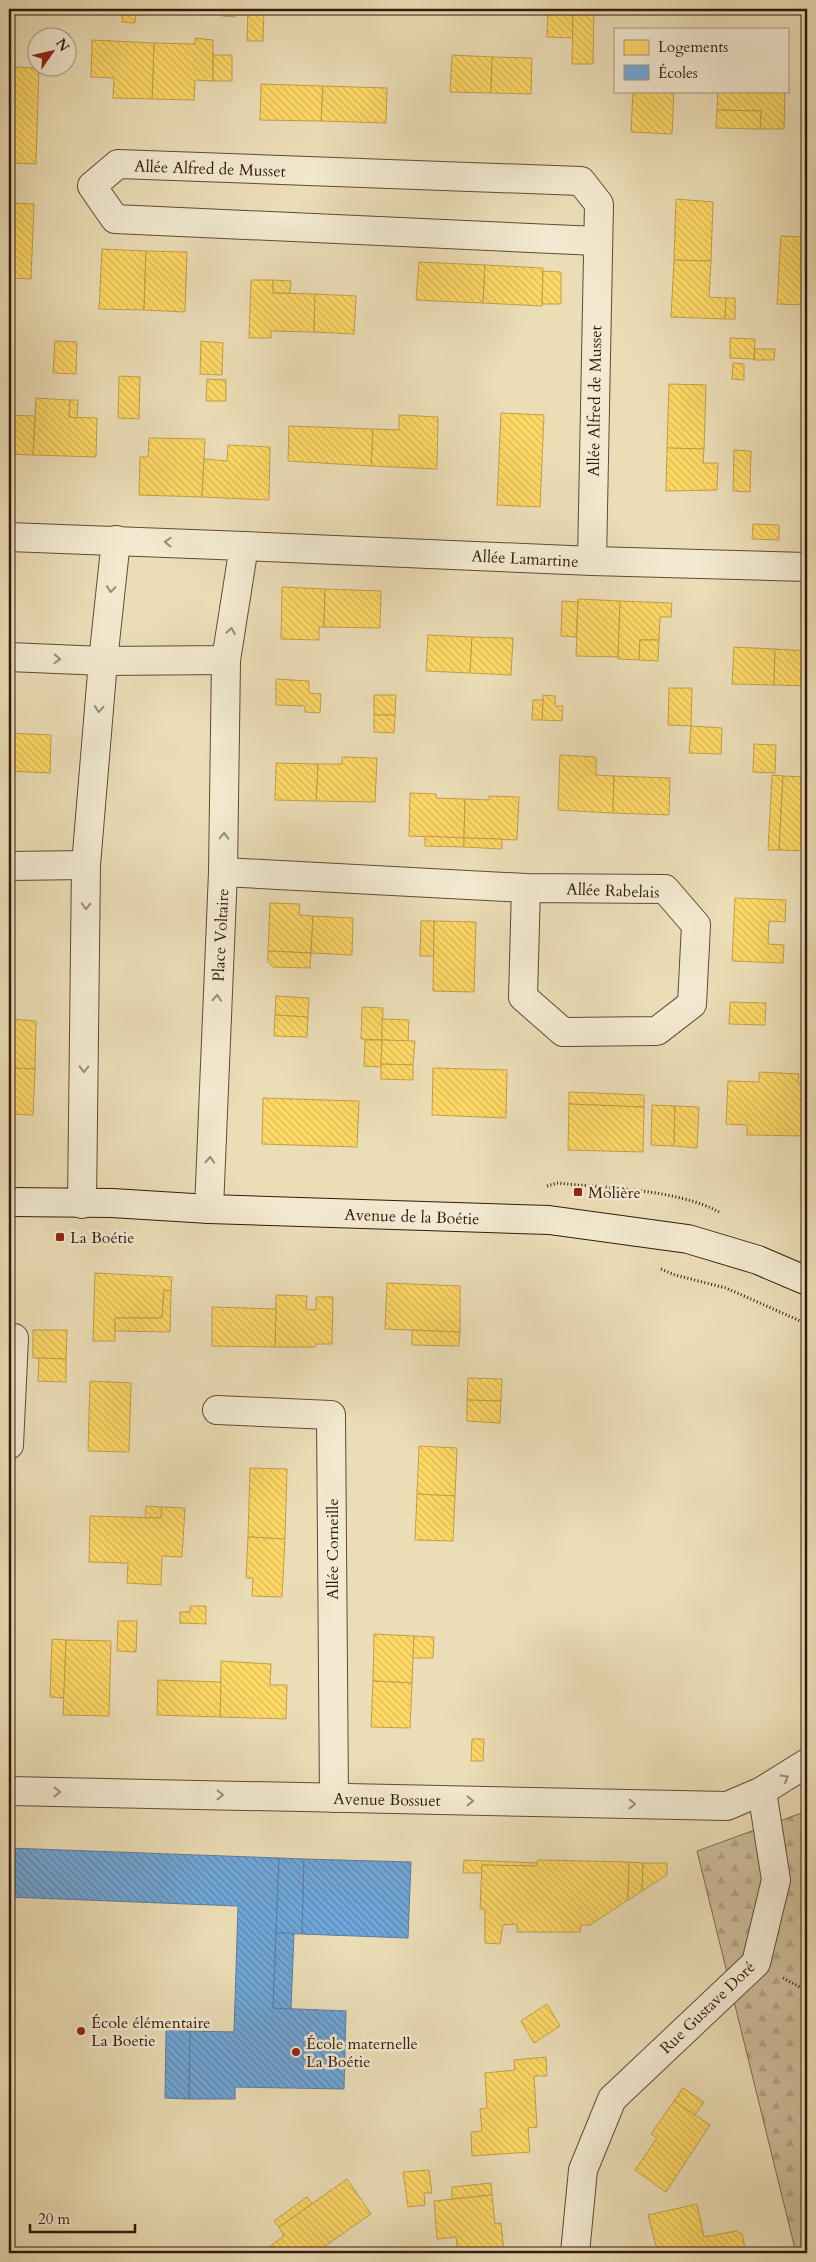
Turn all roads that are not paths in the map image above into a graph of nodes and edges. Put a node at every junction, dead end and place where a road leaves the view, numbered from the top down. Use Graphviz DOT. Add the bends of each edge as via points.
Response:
graph roads {
  1 [pos="597,241"];
  2 [pos="9,537"];
  3 [pos="116,540"];
  4 [pos="244,546"];
  5 [pos="592,561"];
  6 [pos="807,567"];
  7 [pos="9,657"];
  8 [pos="103,660"];
  9 [pos="226,660"];
  10 [pos="86,865"];
  11 [pos="9,866"];
  12 [pos="223,872"];
  13 [pos="526,888"];
  14 [pos="9,1202"];
  15 [pos="82,1204"];
  16 [pos="209,1209"];
  17 [pos="807,1281"];
  18 [pos="9,1338"];
  19 [pos="217,1410"];
  20 [pos="9,1445"];
  21 [pos="807,1763"];
  22 [pos="9,1791"];
  23 [pos="762,1792"];
  24 [pos="334,1798"];
  25 [pos="575,2253"];
  1 -- 1 [label="street, Allée Alfred de Musset" via="599,204 581,181 118,164 92,186 115,219"];
  1 -- 5 [label="street, Allée Alfred de Musset"];
  2 -- 3 [label="street, Allée Lamartine"];
  4 -- 3 [label="street, Allée Lamartine, one-way"];
  3 -- 8 [label="street, one-way"];
  4 -- 5 [label="street, Allée Lamartine"];
  9 -- 4 [label="street, Place Voltaire, one-way"];
  5 -- 6 [label="street, Allée Lamartine"];
  7 -- 8 [label="street, one-way"];
  8 -- 9 [label="street"];
  8 -- 10 [label="street, one-way"];
  12 -- 9 [label="street, Place Voltaire, one-way"];
  10 -- 11 [label="street"];
  10 -- 15 [label="street, one-way"];
  12 -- 13 [label="street, Allée Rabelais"];
  16 -- 12 [label="street, Place Voltaire, one-way"];
  13 -- 13 [label="street, Allée Rabelais" via="665,889 696,925 692,1004 657,1032 563,1032 522,997"];
  14 -- 15 [label="street, Avenue de la Boétie"];
  15 -- 16 [label="street, Avenue de la Boétie"];
  16 -- 17 [label="street, Avenue de la Boétie" via="548,1220 688,1239 758,1260"];
  18 -- 20 [label="street" via="14,1338"];
  19 -- 24 [label="street, Allée Corneille" via="331,1415"];
  23 -- 21 [label="street, one-way"];
  22 -- 24 [label="street, Avenue Bossuet, one-way"];
  24 -- 23 [label="street, Avenue Bossuet, one-way" via="727,1806"];
  23 -- 25 [label="street, Rue Gustave Doré" via="776,1880 756,1963 612,2099 583,2170"];
}
